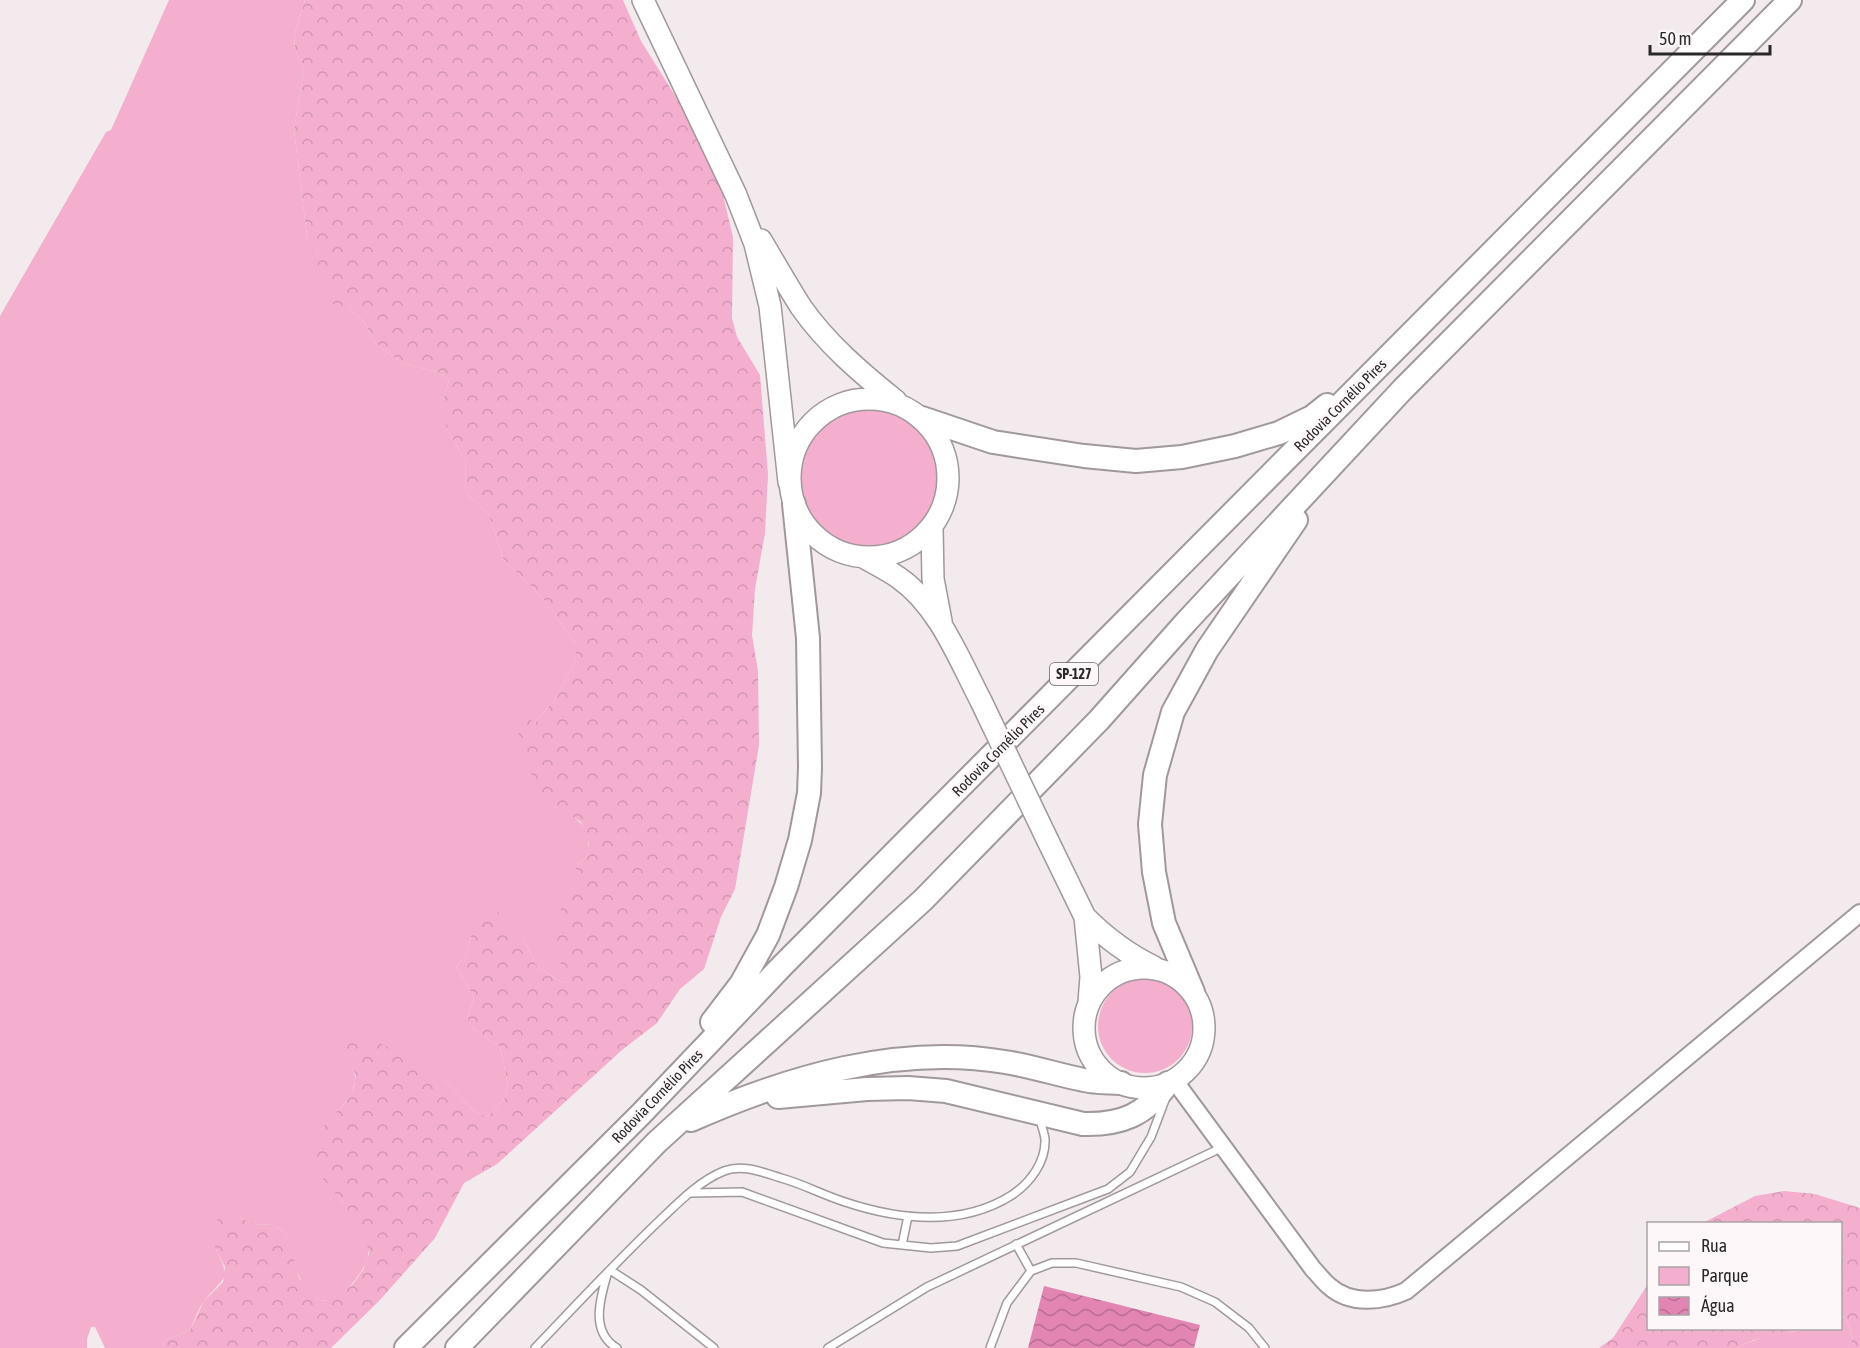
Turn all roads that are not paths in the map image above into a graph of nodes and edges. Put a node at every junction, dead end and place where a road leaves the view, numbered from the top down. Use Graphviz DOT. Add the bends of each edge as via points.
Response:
graph roads {
  1 [pos="643,0"];
  2 [pos="1743,0"];
  3 [pos="1790,0"];
  4 [pos="736,195"];
  5 [pos="1392,353"];
  6 [pos="902,405"];
  7 [pos="922,418"];
  8 [pos="1344,452"];
  9 [pos="789,482"];
  10 [pos="794,504"];
  11 [pos="932,528"];
  12 [pos="862,557"];
  13 [pos="942,627"];
  14 [pos="1860,913"];
  15 [pos="1084,917"];
  16 [pos="1158,969"];
  17 [pos="1193,992"];
  18 [pos="1089,1002"];
  19 [pos="1171,1082"];
  20 [pos="1121,1083"];
  21 [pos="729,1103"];
  22 [pos="1039,1113"];
  23 [pos="641,1114"];
  24 [pos="657,1142"];
  25 [pos="1223,1147"];
  26 [pos="1108,1189"];
  27 [pos="689,1193"];
  28 [pos="1113,1198"];
  29 [pos="908,1216"];
  30 [pos="1016,1244"];
  31 [pos="902,1245"];
  32 [pos="609,1271"];
  33 [pos="1031,1271"];
  34 [pos="406,1348"];
  35 [pos="457,1348"];
  36 [pos="535,1348"];
  37 [pos="617,1348"];
  38 [pos="714,1348"];
  39 [pos="828,1348"];
  40 [pos="990,1348"];
  41 [pos="1265,1348"];
  1 -- 4 [label="main road"];
  2 -- 5 [label="highway, Rodovia Cornélio Pires / SP-127"];
  3 -- 8 [label="highway"];
  4 -- 6 [label="main road" via="802,308 834,346"];
  4 -- 9 [label="main road" via="755,244 770,306"];
  5 -- 7 [label="highway" via="1312,417 1279,433 1182,457 1136,461 1084,456 993,442"];
  5 -- 23 [label="highway, Rodovia Cornélio Pires / SP-127" via="783,965"];
  6 -- 7 [label="main road"];
  6 -- 9 [label="main road" via="876,399 849,401 824,412 805,431 792,455"];
  7 -- 11 [label="main road" via="938,437 947,459 949,484 944,507"];
  8 -- 17 [label="highway" via="1207,650 1173,712 1155,775 1150,824 1154,873 1164,923"];
  8 -- 24 [label="highway" via="1099,720 923,900"];
  9 -- 10 [label="main road"];
  10 -- 12 [label="main road" via="804,524 820,541 840,552"];
  10 -- 23 [label="highway" via="807,638 810,767 800,840 768,935 741,984"];
  11 -- 12 [label="main road" via="904,549"];
  11 -- 13 [label="main road" via="933,579"];
  12 -- 13 [label="main road" via="900,578 917,593"];
  13 -- 15 [label="main road, bridge"];
  14 -- 25 [label="street" via="1396,1296 1362,1299 1330,1287 1312,1269"];
  15 -- 16 [label="main road" via="1124,951"];
  15 -- 18 [label="main road" via="1091,977"];
  16 -- 17 [label="main road"];
  16 -- 18 [label="main road" via="1137,968 1118,973 1101,985"];
  17 -- 19 [label="main road" via="1202,1011 1205,1031 1200,1052 1189,1069"];
  18 -- 20 [label="main road" via="1084,1020 1085,1040 1092,1058 1104,1073"];
  19 -- 20 [label="main road" via="1138,1088"];
  19 -- 22 [label="highway" via="1156,1100 1134,1116 1112,1123 1083,1124"];
  19 -- 25 [label="street"];
  19 -- 26 [label="lane" via="1151,1137 1130,1172"];
  20 -- 21 [label="highway" via="1086,1081 1004,1062 949,1056 882,1060 794,1081"];
  21 -- 22 [label="highway" via="908,1088 946,1091"];
  21 -- 24 [label="highway" via="691,1120"];
  22 -- 29 [label="lane" via="1045,1139 1043,1159 1017,1191 976,1212 931,1218"];
  23 -- 34 [label="highway, Rodovia Cornélio Pires / SP-127"];
  24 -- 35 [label="highway"];
  25 -- 28 [label="lane"];
  26 -- 28 [label="lane"];
  26 -- 31 [label="lane" via="957,1246"];
  27 -- 29 [label="lane" via="723,1172 751,1168 844,1202"];
  27 -- 31 [label="lane" via="742,1192 883,1243"];
  27 -- 32 [label="lane"];
  28 -- 30 [label="lane"];
  29 -- 31 [label="lane"];
  30 -- 33 [label="lane"];
  30 -- 39 [label="lane" via="927,1287"];
  32 -- 36 [label="lane"];
  32 -- 37 [label="lane" via="599,1317 605,1338"];
  32 -- 38 [label="lane" via="641,1290"];
  33 -- 40 [label="lane" via="1007,1303"];
  33 -- 41 [label="lane" via="1052,1263 1076,1263 1181,1287 1215,1302 1249,1328"];
}
